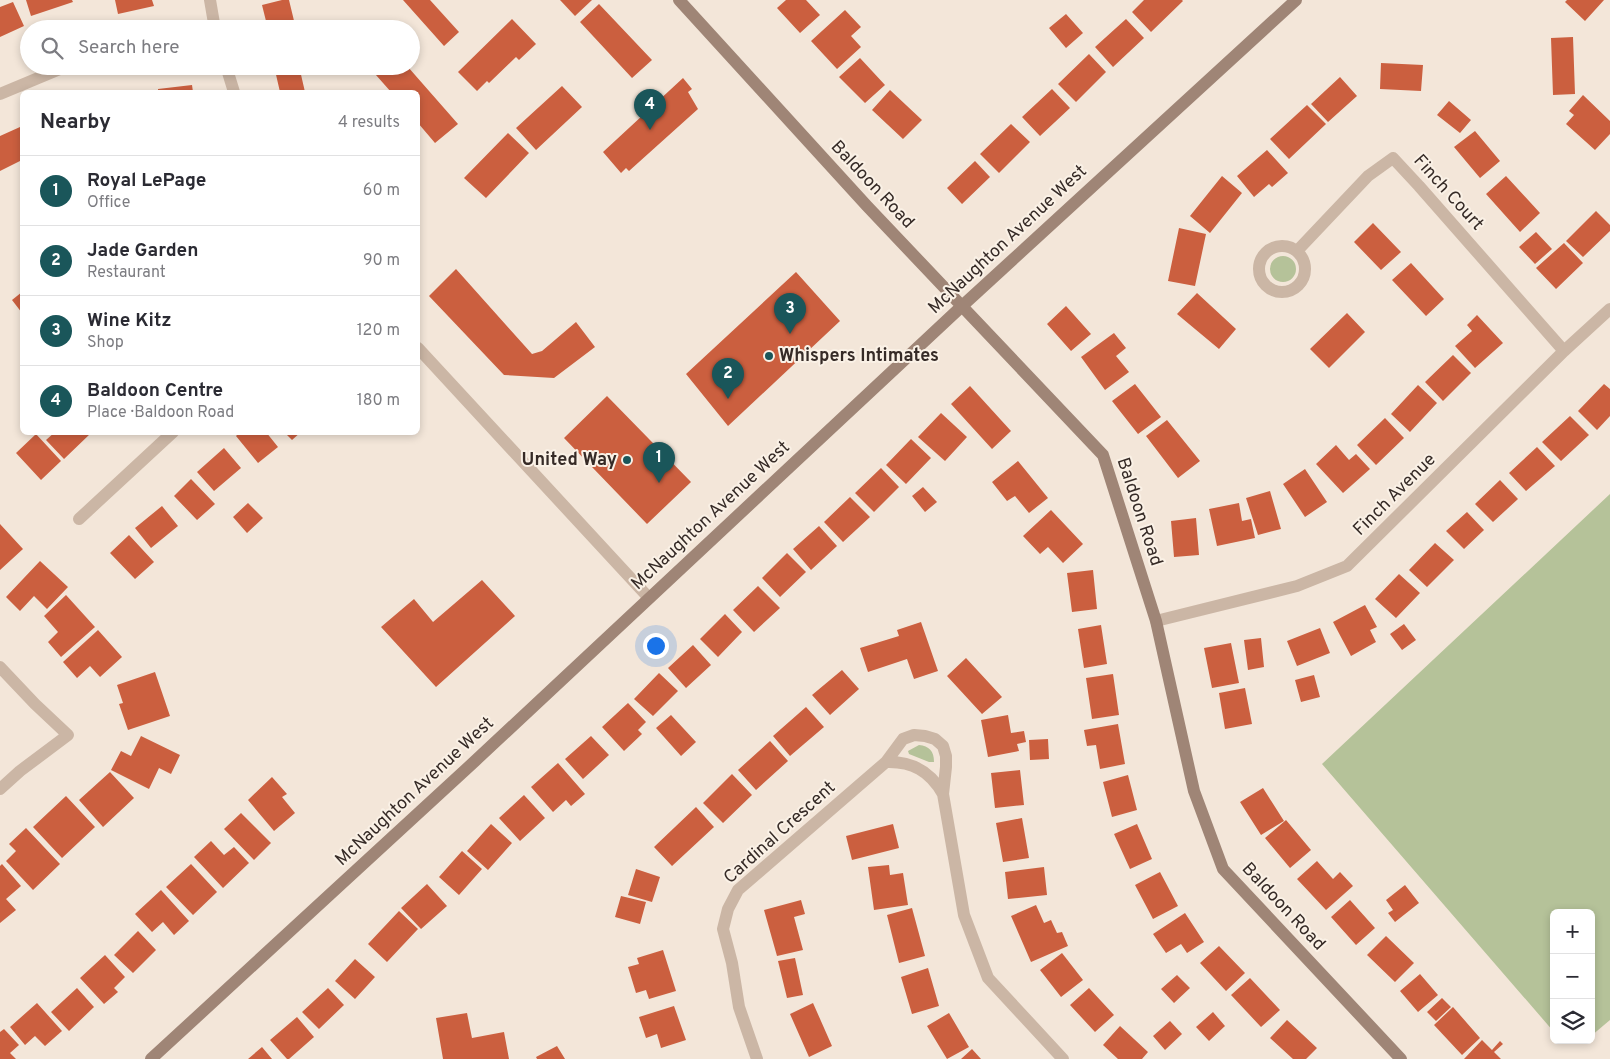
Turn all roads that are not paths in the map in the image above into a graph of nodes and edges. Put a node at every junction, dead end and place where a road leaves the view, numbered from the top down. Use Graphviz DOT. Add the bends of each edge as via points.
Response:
graph roads {
  1 [pos="210,0"];
  2 [pos="679,0"];
  3 [pos="1296,0"];
  4 [pos="213,20"];
  5 [pos="45,75"];
  6 [pos="229,75"];
  7 [pos="233,90"];
  8 [pos="0,94"];
  9 [pos="1297,250"];
  10 [pos="962,307"];
  11 [pos="1610,310"];
  12 [pos="420,350"];
  13 [pos="1564,351"];
  14 [pos="170,435"];
  15 [pos="79,519"];
  16 [pos="649,598"];
  17 [pos="1156,621"];
  18 [pos="0,667"];
  19 [pos="886,762"];
  20 [pos="0,790"];
  21 [pos="943,794"];
  22 [pos="151,1059"];
  23 [pos="757,1059"];
  24 [pos="1062,1059"];
  25 [pos="1401,1059"];
  1 -- 4 [label="street"];
  2 -- 10 [label="main road, Baldoon Road"];
  3 -- 10 [label="main road, McNaughton Avenue West"];
  5 -- 8 [label="street"];
  6 -- 7 [label="street"];
  9 -- 13 [label="street, Finch Court" via="1368,176 1393,158"];
  10 -- 16 [label="main road, McNaughton Avenue West"];
  10 -- 17 [label="main road, Baldoon Road" via="1103,455"];
  11 -- 13 [label="street, Finch Avenue"];
  12 -- 16 [label="street"];
  13 -- 17 [label="street, Finch Avenue" via="1347,566 1297,586"];
  14 -- 15 [label="street"];
  16 -- 22 [label="main road, McNaughton Avenue West"];
  17 -- 25 [label="main road, Baldoon Road" via="1194,791 1223,869"];
  18 -- 20 [label="street" via="68,735"];
  19 -- 21 [label="street, Cardinal Crescent" via="905,762 917,768 929,775"];
  19 -- 21 [label="street, Cardinal Crescent" via="903,739 914,735 935,739 943,746 946,756"];
  19 -- 23 [label="street, Cardinal Crescent" via="738,890 728,909 723,929 739,1008"];
  21 -- 24 [label="street, Cardinal Crescent" via="964,914 988,978"];
}
